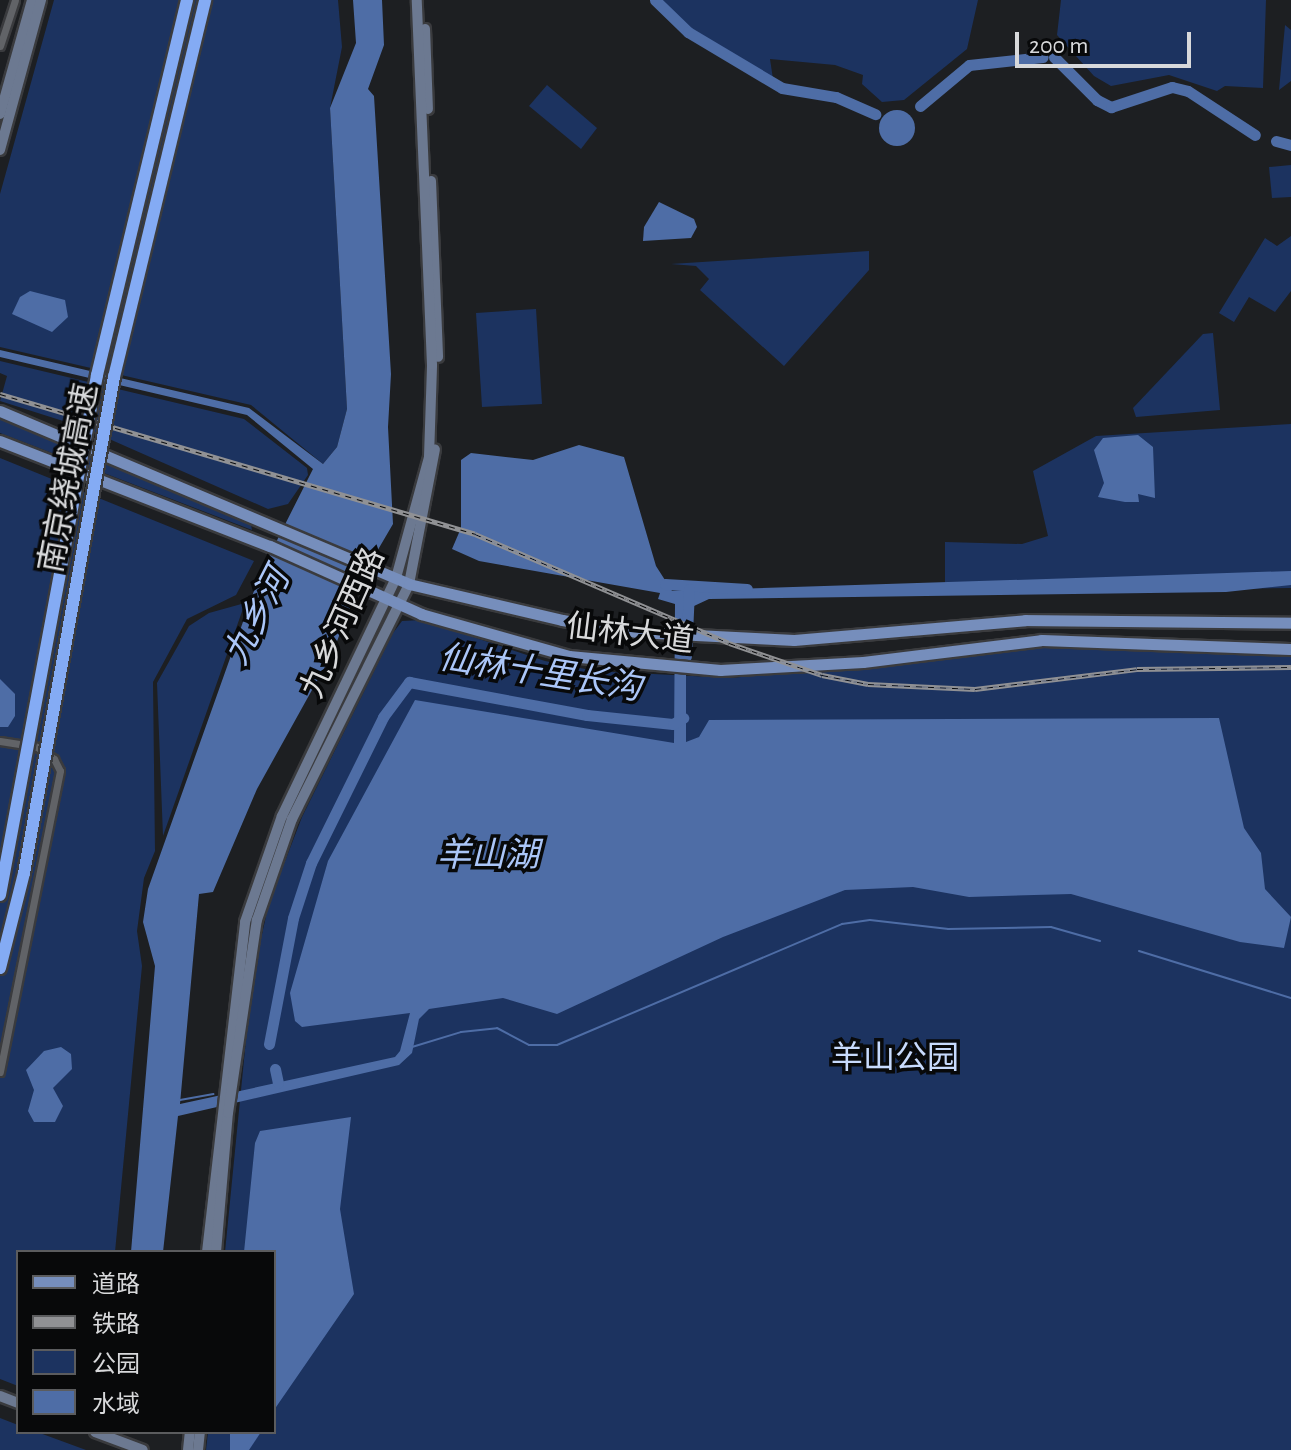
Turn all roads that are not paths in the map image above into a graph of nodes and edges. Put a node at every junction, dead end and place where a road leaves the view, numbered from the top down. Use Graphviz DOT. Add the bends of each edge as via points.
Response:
graph roads {
  1 [pos="15,0"];
  2 [pos="32,0"];
  3 [pos="41,0"];
  4 [pos="187,0"];
  5 [pos="205,0"];
  6 [pos="417,0"];
  7 [pos="424,0"];
  8 [pos="0,46"];
  9 [pos="7,92"];
  10 [pos="0,114"];
  11 [pos="0,150"];
  12 [pos="0,411"];
  13 [pos="0,441"];
  14 [pos="396,578"];
  15 [pos="409,584"];
  16 [pos="386,599"];
  17 [pos="399,605"];
  18 [pos="1291,623"];
  19 [pos="1291,649"];
  20 [pos="0,741"];
  21 [pos="0,895"];
  22 [pos="0,968"];
  23 [pos="230,1068"];
  24 [pos="0,1072"];
  25 [pos="224,1114"];
  26 [pos="207,1250"];
  27 [pos="216,1250"];
  28 [pos="100,1434"];
  29 [pos="143,1450"];
  1 -- 8 [label="street"];
  2 -- 9 [label="main road"];
  3 -- 9 [label="main road"];
  4 -- 21 [label="highway, 南京绕城高速, bridge" via="97,375"];
  5 -- 22 [label="highway, 南京绕城高速, bridge" via="114,377 24,873"];
  6 -- 14 [label="main road, 九乡河西路" via="429,457"];
  7 -- 15 [label="main road, 九乡河西路" via="439,365 435,460"];
  9 -- 10 [label="main road"];
  9 -- 11 [label="main road"];
  12 -- 14 [label="main road, 仙林大道"];
  13 -- 16 [label="main road, 仙林大道" via="270,546"];
  14 -- 15 [label="main road, 仙林大道"];
  14 -- 16 [label="main road, 九乡河西路"];
  15 -- 17 [label="main road, 九乡河西路"];
  15 -- 18 [label="main road, 仙林大道" via="562,620 695,636 794,640 1102,617"];
  16 -- 17 [label="main road, 仙林大道"];
  16 -- 23 [label="main road, 九乡河西路" via="282,816 246,917"];
  17 -- 19 [label="main road, 仙林大道" via="569,656 693,669 808,667 1041,640"];
  17 -- 23 [label="main road, 九乡河西路" via="292,819 257,920"];
  20 -- 24 [label="street" via="37,747 60,771"];
  23 -- 25 [label="main road, 九乡河西路"];
  25 -- 26 [label="main road, 九乡河西路"];
  25 -- 27 [label="main road, 九乡河西路"];
  28 -- 29 [label="main road"];
}
